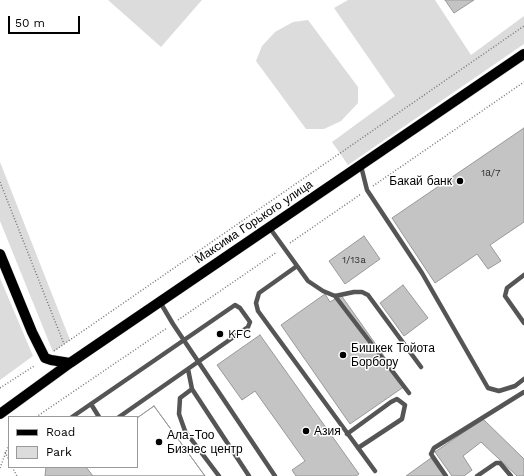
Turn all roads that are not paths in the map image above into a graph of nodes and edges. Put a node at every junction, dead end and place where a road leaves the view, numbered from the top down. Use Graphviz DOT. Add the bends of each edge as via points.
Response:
graph roads {
  1 [pos="524,54"];
  2 [pos="361,166"];
  3 [pos="269,227"];
  4 [pos="0,254"];
  5 [pos="297,266"];
  6 [pos="524,275"];
  7 [pos="335,296"];
  8 [pos="160,302"];
  9 [pos="524,323"];
  10 [pos="184,341"];
  11 [pos="198,362"];
  12 [pos="70,363"];
  13 [pos="422,368"];
  14 [pos="188,369"];
  15 [pos="524,380"];
  16 [pos="192,389"];
  17 [pos="524,392"];
  18 [pos="409,393"];
  19 [pos="91,404"];
  20 [pos="0,414"];
  21 [pos="73,416"];
  22 [pos="98,416"];
  23 [pos="120,416"];
  24 [pos="347,434"];
  25 [pos="358,448"];
  26 [pos="375,471"];
  27 [pos="219,476"];
  28 [pos="249,476"];
  29 [pos="275,476"];
  30 [pos="446,476"];
  31 [pos="477,476"];
  32 [pos="511,476"];
  1 -- 2 [label="main road, Максима Горького улица"];
  2 -- 3 [label="main road, Максима Горького улица"];
  2 -- 15 [label="lane" via="367,190 422,273 488,388 499,391"];
  3 -- 5 [label="lane"];
  3 -- 8 [label="main road, Максима Горького улица"];
  4 -- 12 [label="main road" via="45,358"];
  5 -- 7 [label="lane" via="308,281"];
  5 -- 24 [label="lane" via="259,293 256,304 258,311"];
  6 -- 9 [label="lane" via="507,288 505,296"];
  7 -- 13 [label="lane" via="354,292 368,295"];
  7 -- 18 [label="lane"];
  8 -- 10 [label="lane"];
  8 -- 12 [label="main road, Максима Горького улица"];
  10 -- 11 [label="lane"];
  10 -- 11 [label="lane" via="235,305 250,322 248,327"];
  10 -- 19 [label="lane"];
  11 -- 14 [label="lane"];
  11 -- 29 [label="lane"];
  12 -- 20 [label="main road, Максима Горького улица"];
  14 -- 16 [label="lane"];
  14 -- 23 [label="lane"];
  16 -- 27 [label="lane" via="180,398 178,414 185,431"];
  16 -- 28 [label="lane"];
  17 -- 30 [label="lane" via="434,448 431,454"];
  19 -- 21 [label="lane"];
  19 -- 22 [label="lane"];
  24 -- 25 [label="lane"];
  24 -- 25 [label="lane" via="391,402 398,399 405,405 402,419"];
  25 -- 26 [label="lane"];
  31 -- 32 [label="lane" via="496,463 500,463"];
}
